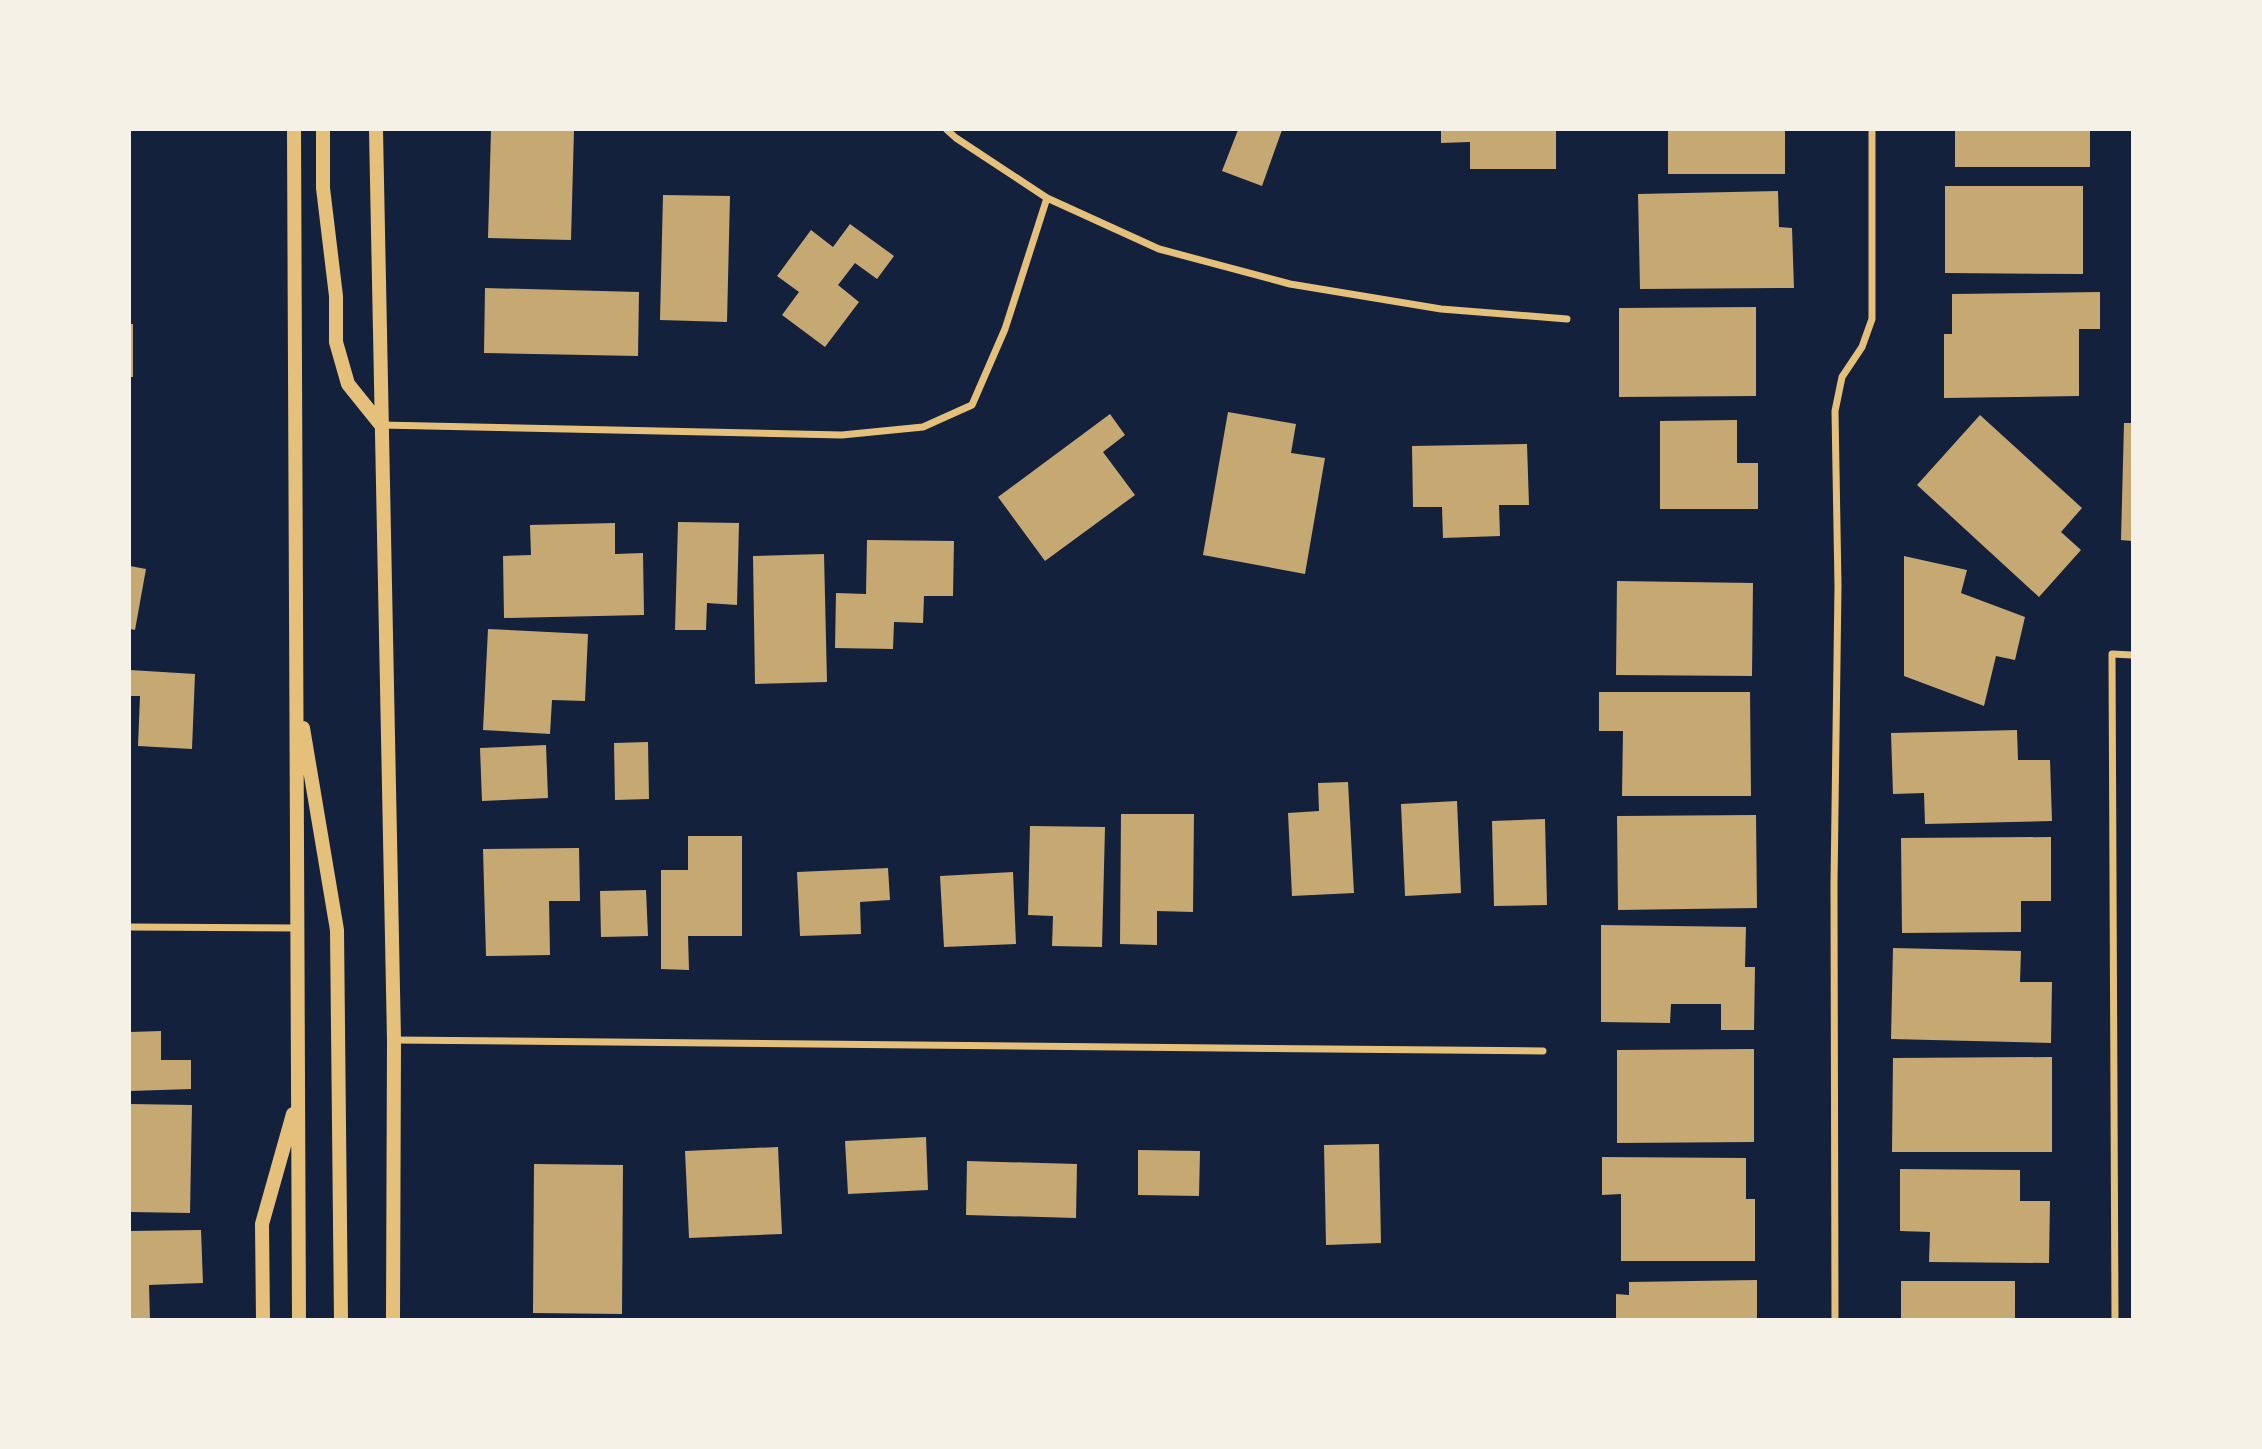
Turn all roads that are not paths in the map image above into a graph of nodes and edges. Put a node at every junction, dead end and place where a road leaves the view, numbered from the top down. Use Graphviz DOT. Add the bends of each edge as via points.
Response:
graph roads {
  1 [pos="294,130"];
  2 [pos="323,130"];
  3 [pos="376,130"];
  4 [pos="947,130"];
  5 [pos="1872,130"];
  6 [pos="1048,198"];
  7 [pos="1567,319"];
  8 [pos="381,425"];
  9 [pos="2133,655"];
  10 [pos="297,689"];
  11 [pos="130,927"];
  12 [pos="296,928"];
  13 [pos="394,1040"];
  14 [pos="1543,1051"];
  15 [pos="298,1099"];
  16 [pos="263,1320"];
  17 [pos="299,1320"];
  18 [pos="341,1320"];
  19 [pos="393,1320"];
  20 [pos="1835,1320"];
  21 [pos="2115,1320"];
  1 -- 10 [label="main road"];
  2 -- 8 [label="main road" via="323,188 336,296 336,342 348,384"];
  3 -- 8 [label="main road"];
  4 -- 6 [label="street"];
  5 -- 20 [label="street" via="1872,319 1862,347 1842,377 1835,411"];
  6 -- 7 [label="street" via="1159,249 1290,284 1441,309"];
  6 -- 8 [label="street" via="1005,328 972,405 923,427 842,435"];
  8 -- 13 [label="main road"];
  9 -- 21 [label="street" via="2112,654"];
  10 -- 12 [label="main road"];
  10 -- 18 [label="main road" via="337,930"];
  11 -- 12 [label="street"];
  12 -- 15 [label="main road"];
  13 -- 14 [label="street"];
  13 -- 19 [label="main road"];
  15 -- 16 [label="main road" via="262,1224"];
  15 -- 17 [label="main road"];
}
